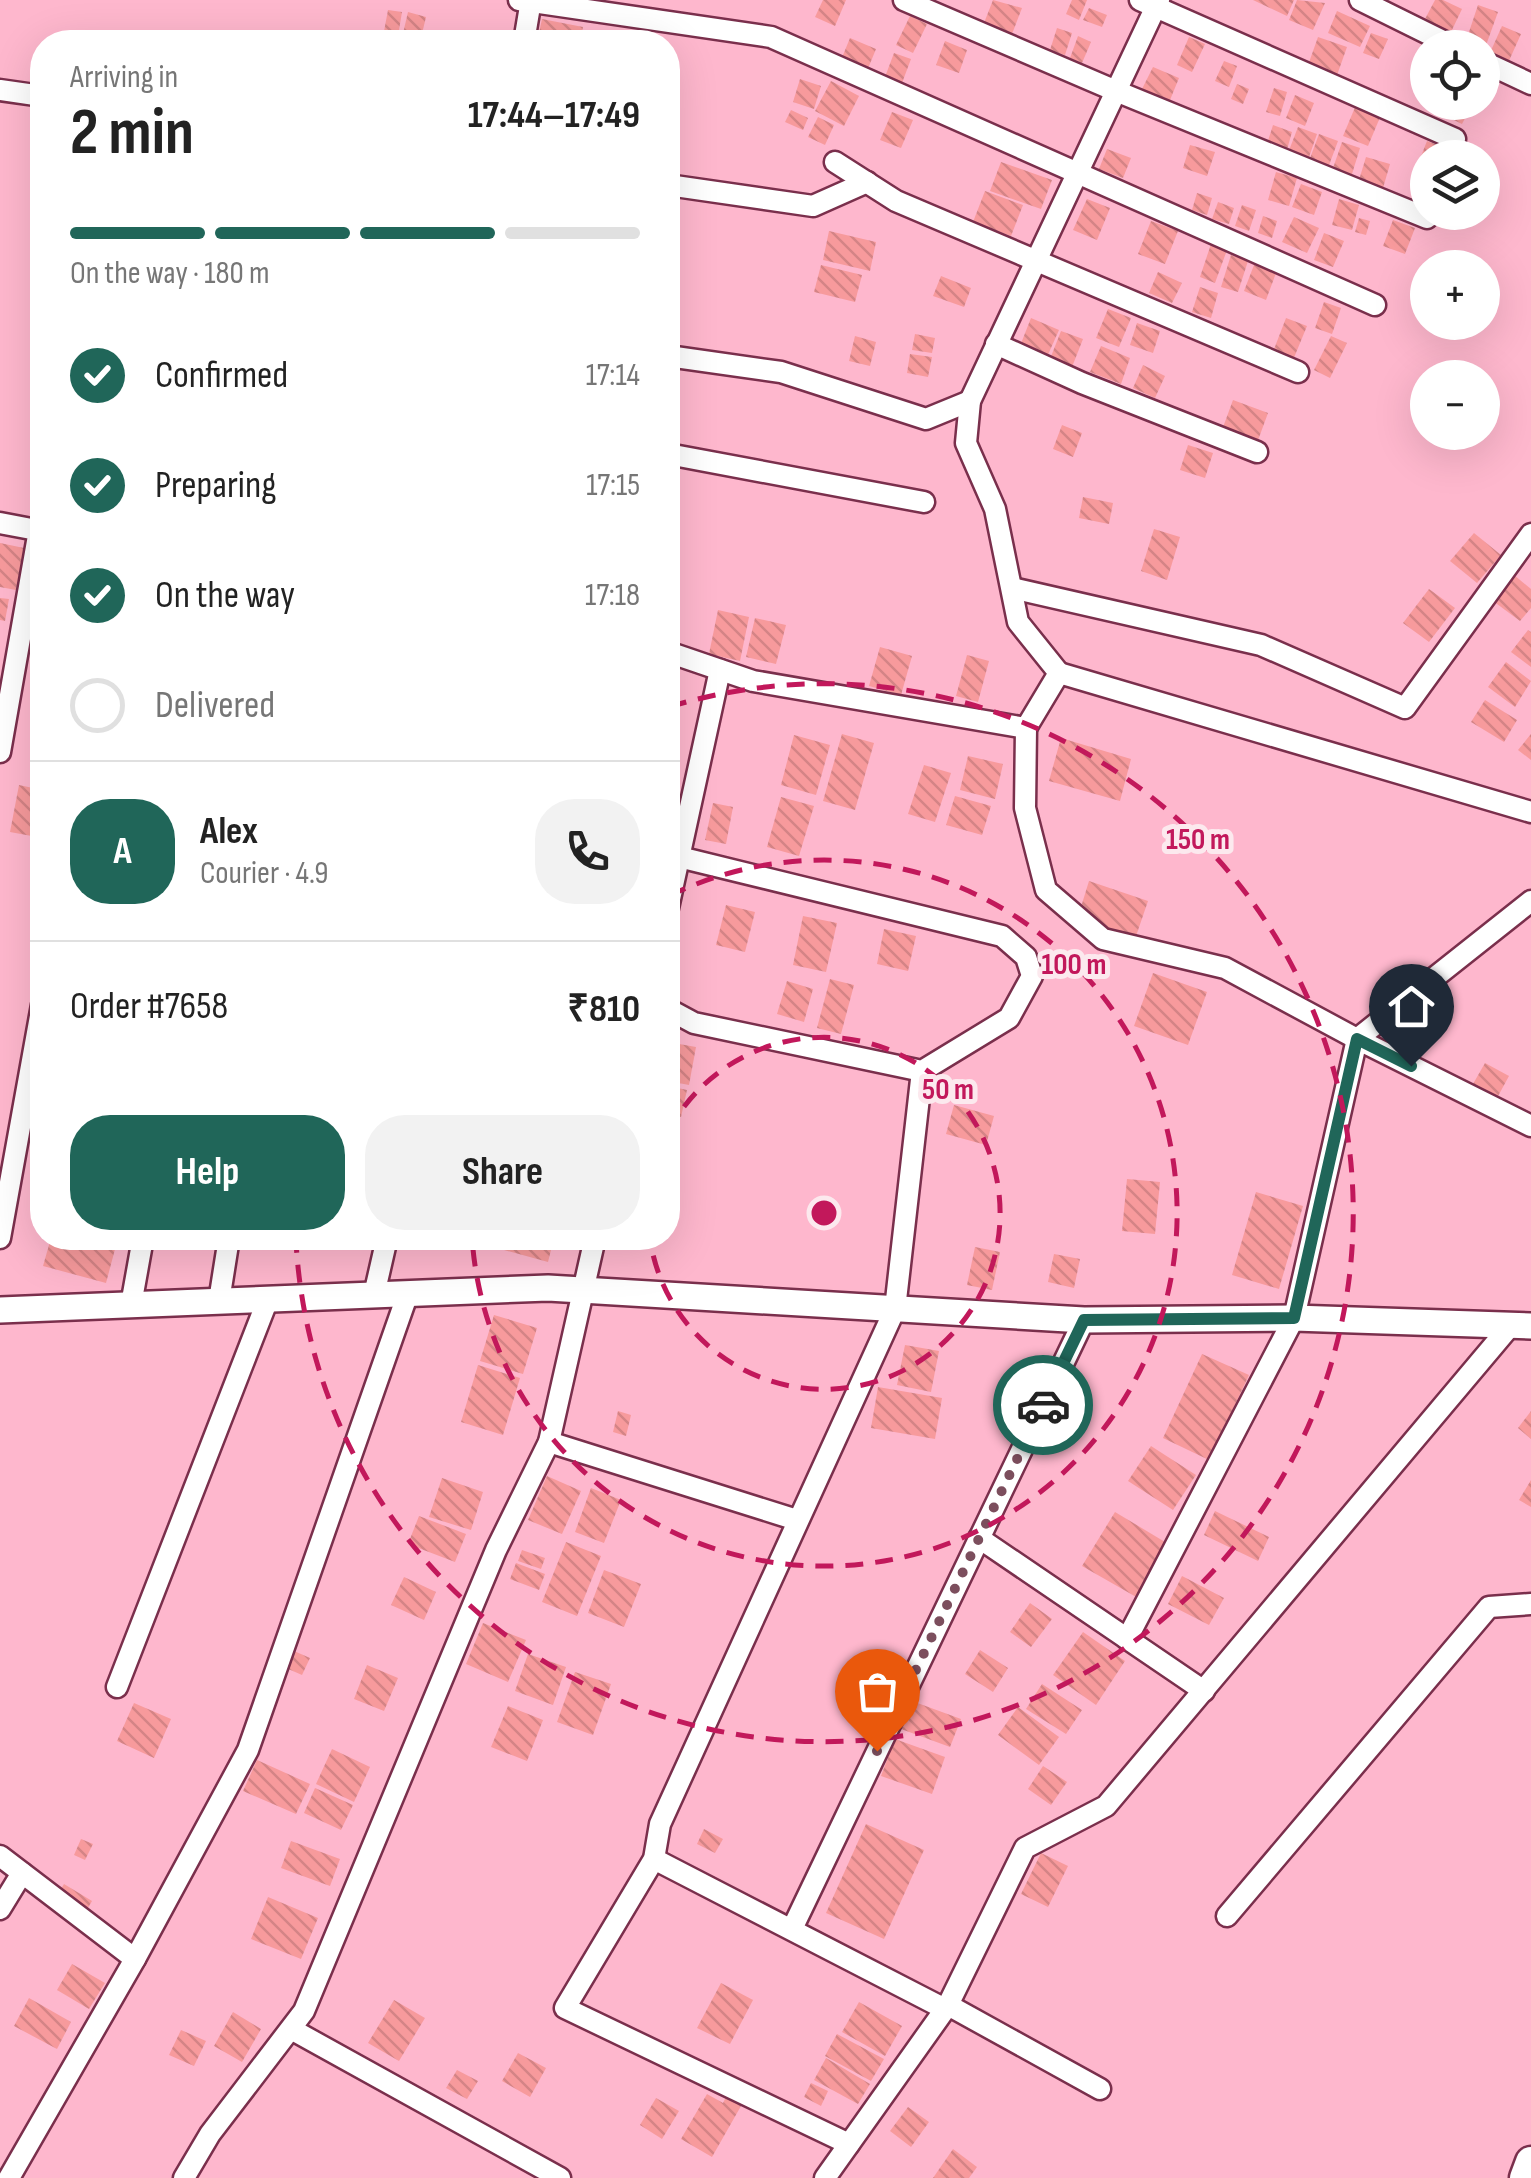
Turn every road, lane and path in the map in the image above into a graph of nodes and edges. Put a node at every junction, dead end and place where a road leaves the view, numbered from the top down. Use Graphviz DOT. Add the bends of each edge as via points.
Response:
graph roads {
  1 [pos="527,0"];
  2 [pos="904,0"];
  3 [pos="1360,0"];
  4 [pos="1151,2"];
  5 [pos="525,30"];
  6 [pos="1421,30"];
  7 [pos="1500,69"];
  8 [pos="1531,84"];
  9 [pos="0,90"];
  10 [pos="1116,91"];
  11 [pos="30,94"];
  12 [pos="1454,139"];
  13 [pos="835,162"];
  14 [pos="1077,172"];
  15 [pos="867,182"];
  16 [pos="680,187"];
  17 [pos="1410,211"];
  18 [pos="1036,260"];
  19 [pos="1376,304"];
  20 [pos="996,344"];
  21 [pos="680,358"];
  22 [pos="1298,372"];
  23 [pos="970,401"];
  24 [pos="1257,452"];
  25 [pos="680,456"];
  26 [pos="924,502"];
  27 [pos="0,522"];
  28 [pos="30,529"];
  29 [pos="1531,534"];
  30 [pos="30,586"];
  31 [pos="1012,588"];
  32 [pos="680,656"];
  33 [pos="720,670"];
  34 [pos="1059,673"];
  35 [pos="1026,728"];
  36 [pos="0,752"];
  37 [pos="1531,812"];
  38 [pos="680,852"];
  39 [pos="680,857"];
  40 [pos="1531,901"];
  41 [pos="680,1015"];
  42 [pos="1357,1039"];
  43 [pos="30,1072"];
  44 [pos="922,1072"];
  45 [pos="1531,1126"];
  46 [pos="0,1238"];
  47 [pos="141,1250"];
  48 [pos="227,1250"];
  49 [pos="384,1250"];
  50 [pos="592,1250"];
  51 [pos="583,1290"];
  52 [pos="408,1294"];
  53 [pos="374,1295"];
  54 [pos="268,1299"];
  55 [pos="218,1302"];
  56 [pos="131,1305"];
  57 [pos="895,1308"];
  58 [pos="0,1310"];
  59 [pos="1294,1318"];
  60 [pos="1084,1320"];
  61 [pos="1521,1326"];
  62 [pos="549,1442"];
  63 [pos="797,1520"];
  64 [pos="978,1538"];
  65 [pos="1531,1604"];
  66 [pos="1128,1638"];
  67 [pos="117,1687"];
  68 [pos="1204,1690"];
  69 [pos="0,1856"];
  70 [pos="654,1859"];
  71 [pos="22,1873"];
  72 [pos="0,1908"];
  73 [pos="1227,1916"];
  74 [pos="792,1929"];
  75 [pos="135,1959"];
  76 [pos="946,2007"];
  77 [pos="291,2029"];
  78 [pos="1100,2089"];
  79 [pos="849,2144"];
  80 [pos="1531,2162"];
  81 [pos="550,2176"];
  82 [pos="8,2178"];
  83 [pos="184,2178"];
  84 [pos="825,2178"];
  85 [pos="1525,2178"];
  1 -- 5 [label="street"];
  1 -- 14 [label="street" via="772,37"];
  2 -- 10 [label="street"];
  3 -- 6 [label="street"];
  4 -- 10 [label="street"];
  4 -- 12 [label="street"];
  7 -- 8 [label="street"];
  9 -- 11 [label="street"];
  10 -- 14 [label="street"];
  10 -- 17 [label="street"];
  13 -- 15 [label="street"];
  14 -- 18 [label="street"];
  14 -- 19 [label="street"];
  15 -- 16 [label="street" via="813,206"];
  15 -- 18 [label="street"];
  18 -- 20 [label="street"];
  18 -- 22 [label="street"];
  20 -- 23 [label="street"];
  20 -- 24 [label="street"];
  21 -- 23 [label="street" via="781,372 926,419"];
  23 -- 31 [label="street" via="966,443 995,509"];
  25 -- 26 [label="street"];
  27 -- 28 [label="street"];
  29 -- 31 [label="street" via="1406,708 1261,646"];
  30 -- 36 [label="street"];
  31 -- 34 [label="street" via="1018,622"];
  32 -- 33 [label="street"];
  33 -- 35 [label="street" via="754,682"];
  33 -- 38 [label="street"];
  34 -- 35 [label="street"];
  34 -- 37 [label="street"];
  35 -- 42 [label="street" via="1025,808 1046,890 1103,939 1225,968"];
  39 -- 44 [label="street" via="1002,936 1026,957 1032,976 1009,1018"];
  40 -- 42 [label="street"];
  41 -- 44 [label="street"];
  42 -- 45 [label="street"];
  42 -- 59 [label="street"];
  43 -- 46 [label="street"];
  44 -- 57 [label="street"];
  47 -- 56 [label="street"];
  48 -- 55 [label="street"];
  49 -- 53 [label="street"];
  50 -- 51 [label="street"];
  51 -- 52 [label="street"];
  51 -- 57 [label="street"];
  51 -- 62 [label="street"];
  52 -- 53 [label="street"];
  52 -- 75 [label="street" via="248,1750"];
  53 -- 54 [label="street"];
  54 -- 55 [label="street"];
  54 -- 67 [label="street"];
  55 -- 56 [label="street"];
  56 -- 58 [label="street"];
  57 -- 60 [label="street"];
  57 -- 63 [label="street"];
  59 -- 60 [label="street"];
  59 -- 61 [label="street"];
  59 -- 66 [label="street"];
  60 -- 64 [label="street"];
  61 -- 68 [label="street"];
  62 -- 63 [label="street"];
  62 -- 77 [label="street" via="496,1550 304,2012"];
  63 -- 70 [label="street" via="660,1824"];
  64 -- 66 [label="street"];
  64 -- 74 [label="street"];
  65 -- 73 [label="street" via="1490,1607"];
  66 -- 68 [label="street"];
  68 -- 76 [label="street" via="1106,1806 1025,1848"];
  69 -- 71 [label="street"];
  70 -- 74 [label="street"];
  70 -- 79 [label="street" via="565,2008"];
  71 -- 72 [label="street"];
  71 -- 75 [label="street"];
  74 -- 76 [label="street"];
  75 -- 82 [label="street"];
  76 -- 78 [label="street"];
  76 -- 79 [label="street"];
  77 -- 81 [label="street"];
  77 -- 83 [label="street"];
  79 -- 84 [label="street"];
  80 -- 85 [label="main road"];
}
